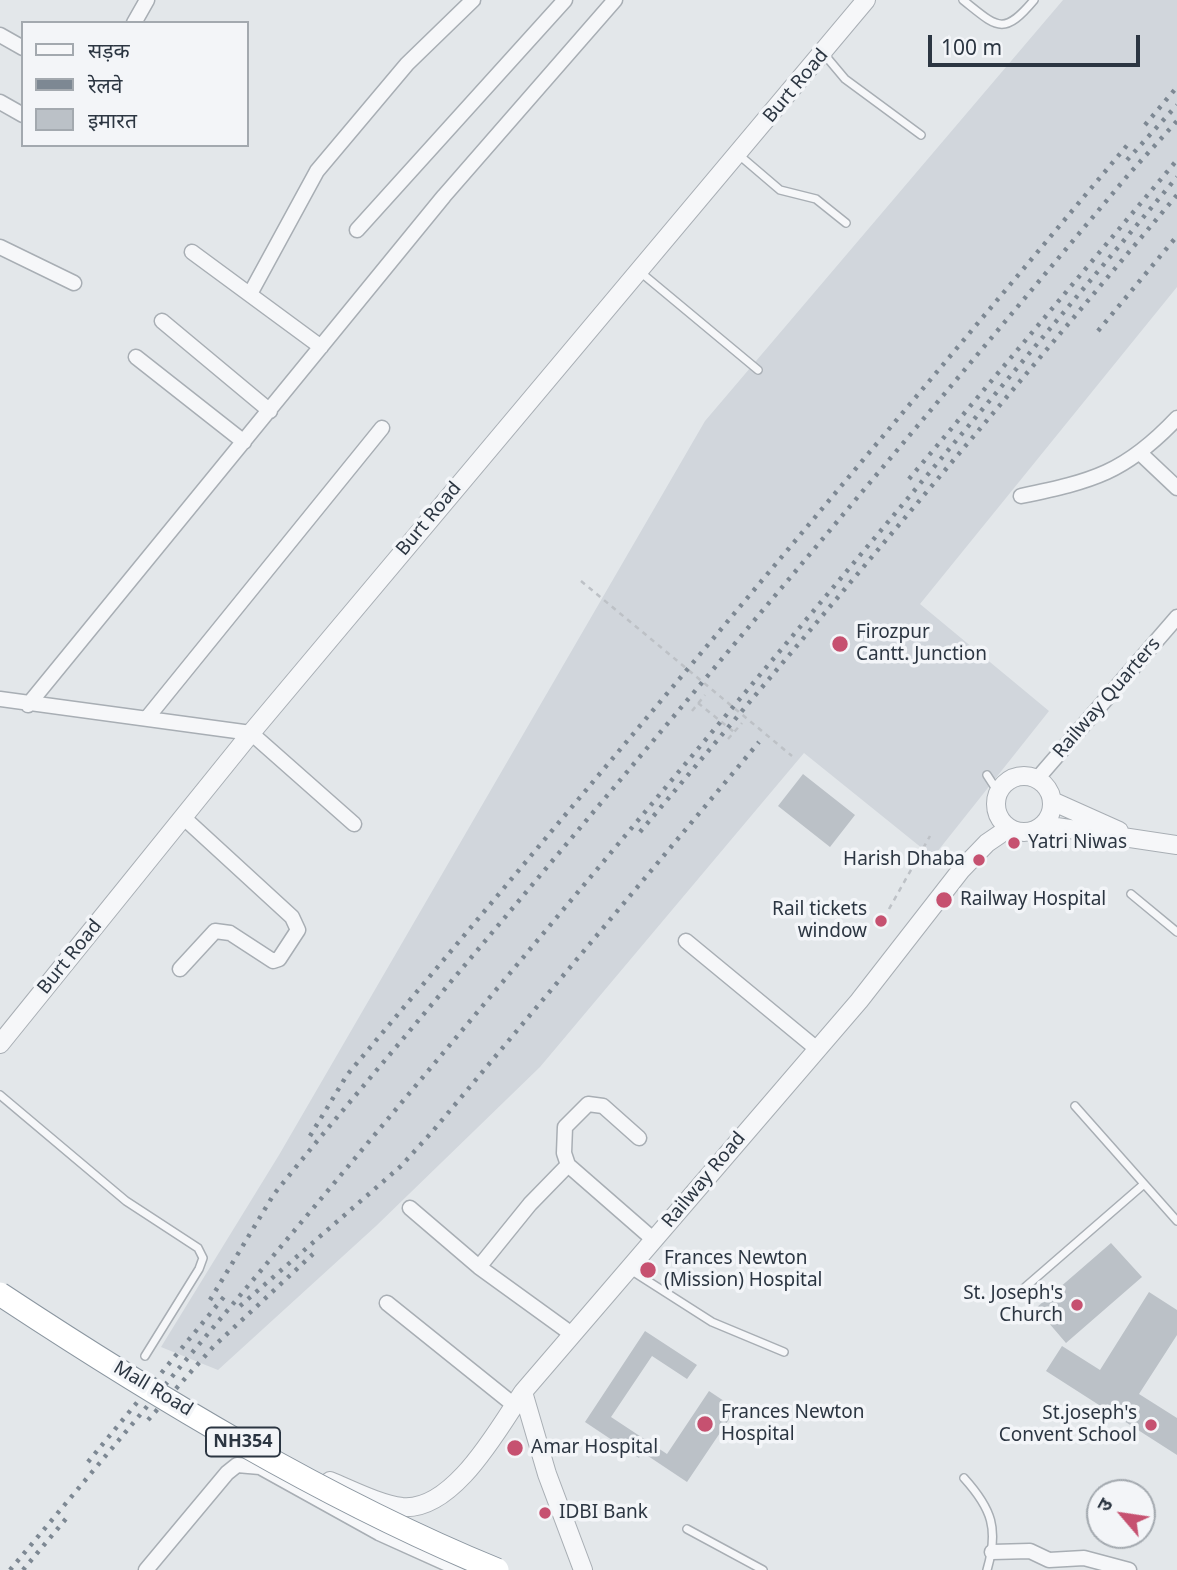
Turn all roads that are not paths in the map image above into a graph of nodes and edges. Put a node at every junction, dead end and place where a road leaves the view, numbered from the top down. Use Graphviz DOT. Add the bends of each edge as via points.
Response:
graph roads {
  1 [pos="147,0"];
  2 [pos="473,0"];
  3 [pos="565,0"];
  4 [pos="615,0"];
  5 [pos="866,0"];
  6 [pos="963,0"];
  7 [pos="1034,0"];
  8 [pos="135,21"];
  9 [pos="0,35"];
  10 [pos="21,47"];
  11 [pos="823,54"];
  12 [pos="0,102"];
  13 [pos="21,114"];
  14 [pos="921,135"];
  15 [pos="738,155"];
  16 [pos="846,223"];
  17 [pos="357,230"];
  18 [pos="0,247"];
  19 [pos="192,252"];
  20 [pos="638,271"];
  21 [pos="74,284"];
  22 [pos="250,294"];
  23 [pos="162,321"];
  24 [pos="321,347"];
  25 [pos="136,357"];
  26 [pos="758,370"];
  27 [pos="270,411"];
  28 [pos="1177,418"];
  29 [pos="382,428"];
  30 [pos="244,442"];
  31 [pos="1140,453"];
  32 [pos="1177,488"];
  33 [pos="1021,496"];
  34 [pos="1177,617"];
  35 [pos="0,699"];
  36 [pos="28,705"];
  37 [pos="147,718"];
  38 [pos="251,733"];
  39 [pos="987,775"];
  40 [pos="1037,779"];
  41 [pos="999,792"];
  42 [pos="1052,801"];
  43 [pos="183,817"];
  44 [pos="354,824"];
  45 [pos="1043,825"];
  46 [pos="1009,828"];
  47 [pos="1140,840"];
  48 [pos="1177,845"];
  49 [pos="1131,894"];
  50 [pos="1177,932"];
  51 [pos="686,941"];
  52 [pos="180,969"];
  53 [pos="0,1044"];
  54 [pos="817,1049"];
  55 [pos="0,1095"];
  56 [pos="1075,1106"];
  57 [pos="639,1139"];
  58 [pos="568,1165"];
  59 [pos="1144,1184"];
  60 [pos="410,1208"];
  61 [pos="1177,1222"];
  62 [pos="654,1240"];
  63 [pos="479,1267"];
  64 [pos="629,1269"];
  65 [pos="1023,1289"];
  66 [pos="0,1294"];
  67 [pos="387,1303"];
  68 [pos="573,1335"];
  69 [pos="784,1352"];
  70 [pos="145,1356"];
  71 [pos="519,1399"];
  72 [pos="266,1455"];
  73 [pos="964,1478"];
  74 [pos="687,1529"];
  75 [pos="992,1552"];
  76 [pos="146,1570"];
  77 [pos="461,1570"];
  78 [pos="498,1570"];
  79 [pos="583,1570"];
  80 [pos="763,1570"];
  81 [pos="987,1570"];
  82 [pos="1129,1570"];
  1 -- 8 [label="street"];
  2 -- 22 [label="street" via="407,64 317,171"];
  3 -- 17 [label="street"];
  4 -- 24 [label="street"];
  5 -- 11 [label="street, Burt Road"];
  6 -- 7 [label="lane" via="1002,27 1011,24"];
  9 -- 10 [label="street"];
  11 -- 14 [label="lane" via="845,79"];
  11 -- 15 [label="street, Burt Road"];
  12 -- 13 [label="street"];
  15 -- 16 [label="lane" via="780,190 816,199"];
  15 -- 20 [label="street, Burt Road"];
  18 -- 21 [label="street"];
  19 -- 22 [label="street"];
  20 -- 26 [label="lane"];
  20 -- 38 [label="street, Burt Road"];
  22 -- 24 [label="street"];
  23 -- 27 [label="street"];
  24 -- 27 [label="street"];
  25 -- 30 [label="street"];
  27 -- 30 [label="street"];
  28 -- 31 [label="street"];
  29 -- 37 [label="street"];
  30 -- 36 [label="street"];
  31 -- 32 [label="street"];
  31 -- 33 [label="street" via="1118,470 1083,483"];
  34 -- 40 [label="street, Railway Quarters"];
  35 -- 36 [label="street"];
  36 -- 37 [label="street"];
  37 -- 38 [label="street"];
  38 -- 43 [label="street, Burt Road"];
  38 -- 44 [label="street"];
  39 -- 41 [label="lane"];
  40 -- 41 [label="street" via="1009,780"];
  40 -- 42 [label="street"];
  41 -- 46 [label="street" via="999,818"];
  42 -- 45 [label="street"];
  42 -- 47 [label="street"];
  43 -- 52 [label="street" via="292,917 298,930 273,961 230,933 215,931"];
  43 -- 53 [label="street, Burt Road"];
  45 -- 46 [label="street" via="1026,832"];
  45 -- 47 [label="street"];
  46 -- 54 [label="street, Railway Road" via="961,870"];
  47 -- 48 [label="street"];
  49 -- 50 [label="lane"];
  51 -- 54 [label="street"];
  54 -- 62 [label="street, Railway Road"];
  55 -- 70 [label="lane" via="126,1201 198,1248 203,1258 199,1269"];
  56 -- 59 [label="lane"];
  57 -- 58 [label="street" via="603,1105 588,1104 565,1126"];
  58 -- 62 [label="street"];
  58 -- 63 [label="street"];
  59 -- 61 [label="lane"];
  59 -- 65 [label="lane"];
  60 -- 63 [label="street"];
  62 -- 64 [label="street, Railway Road"];
  63 -- 68 [label="street"];
  64 -- 68 [label="street, Railway Road"];
  64 -- 69 [label="lane" via="712,1322"];
  66 -- 72 [label="highway, Mall Road / NH354, bridge"];
  67 -- 71 [label="street"];
  68 -- 71 [label="street, Railway Road"];
  71 -- 72 [label="street, Railway Road, bridge" via="458,1481 442,1497 420,1506 401,1507"];
  71 -- 79 [label="street"];
  72 -- 78 [label="highway, Mall Road / NH354, bridge" via="383,1520"];
  73 -- 75 [label="lane" via="984,1500 994,1541"];
  74 -- 80 [label="lane"];
  75 -- 81 [label="lane"];
  75 -- 82 [label="street" via="1030,1551 1049,1560 1084,1558"];
  76 -- 77 [label="street" via="227,1473 248,1464"];
}
